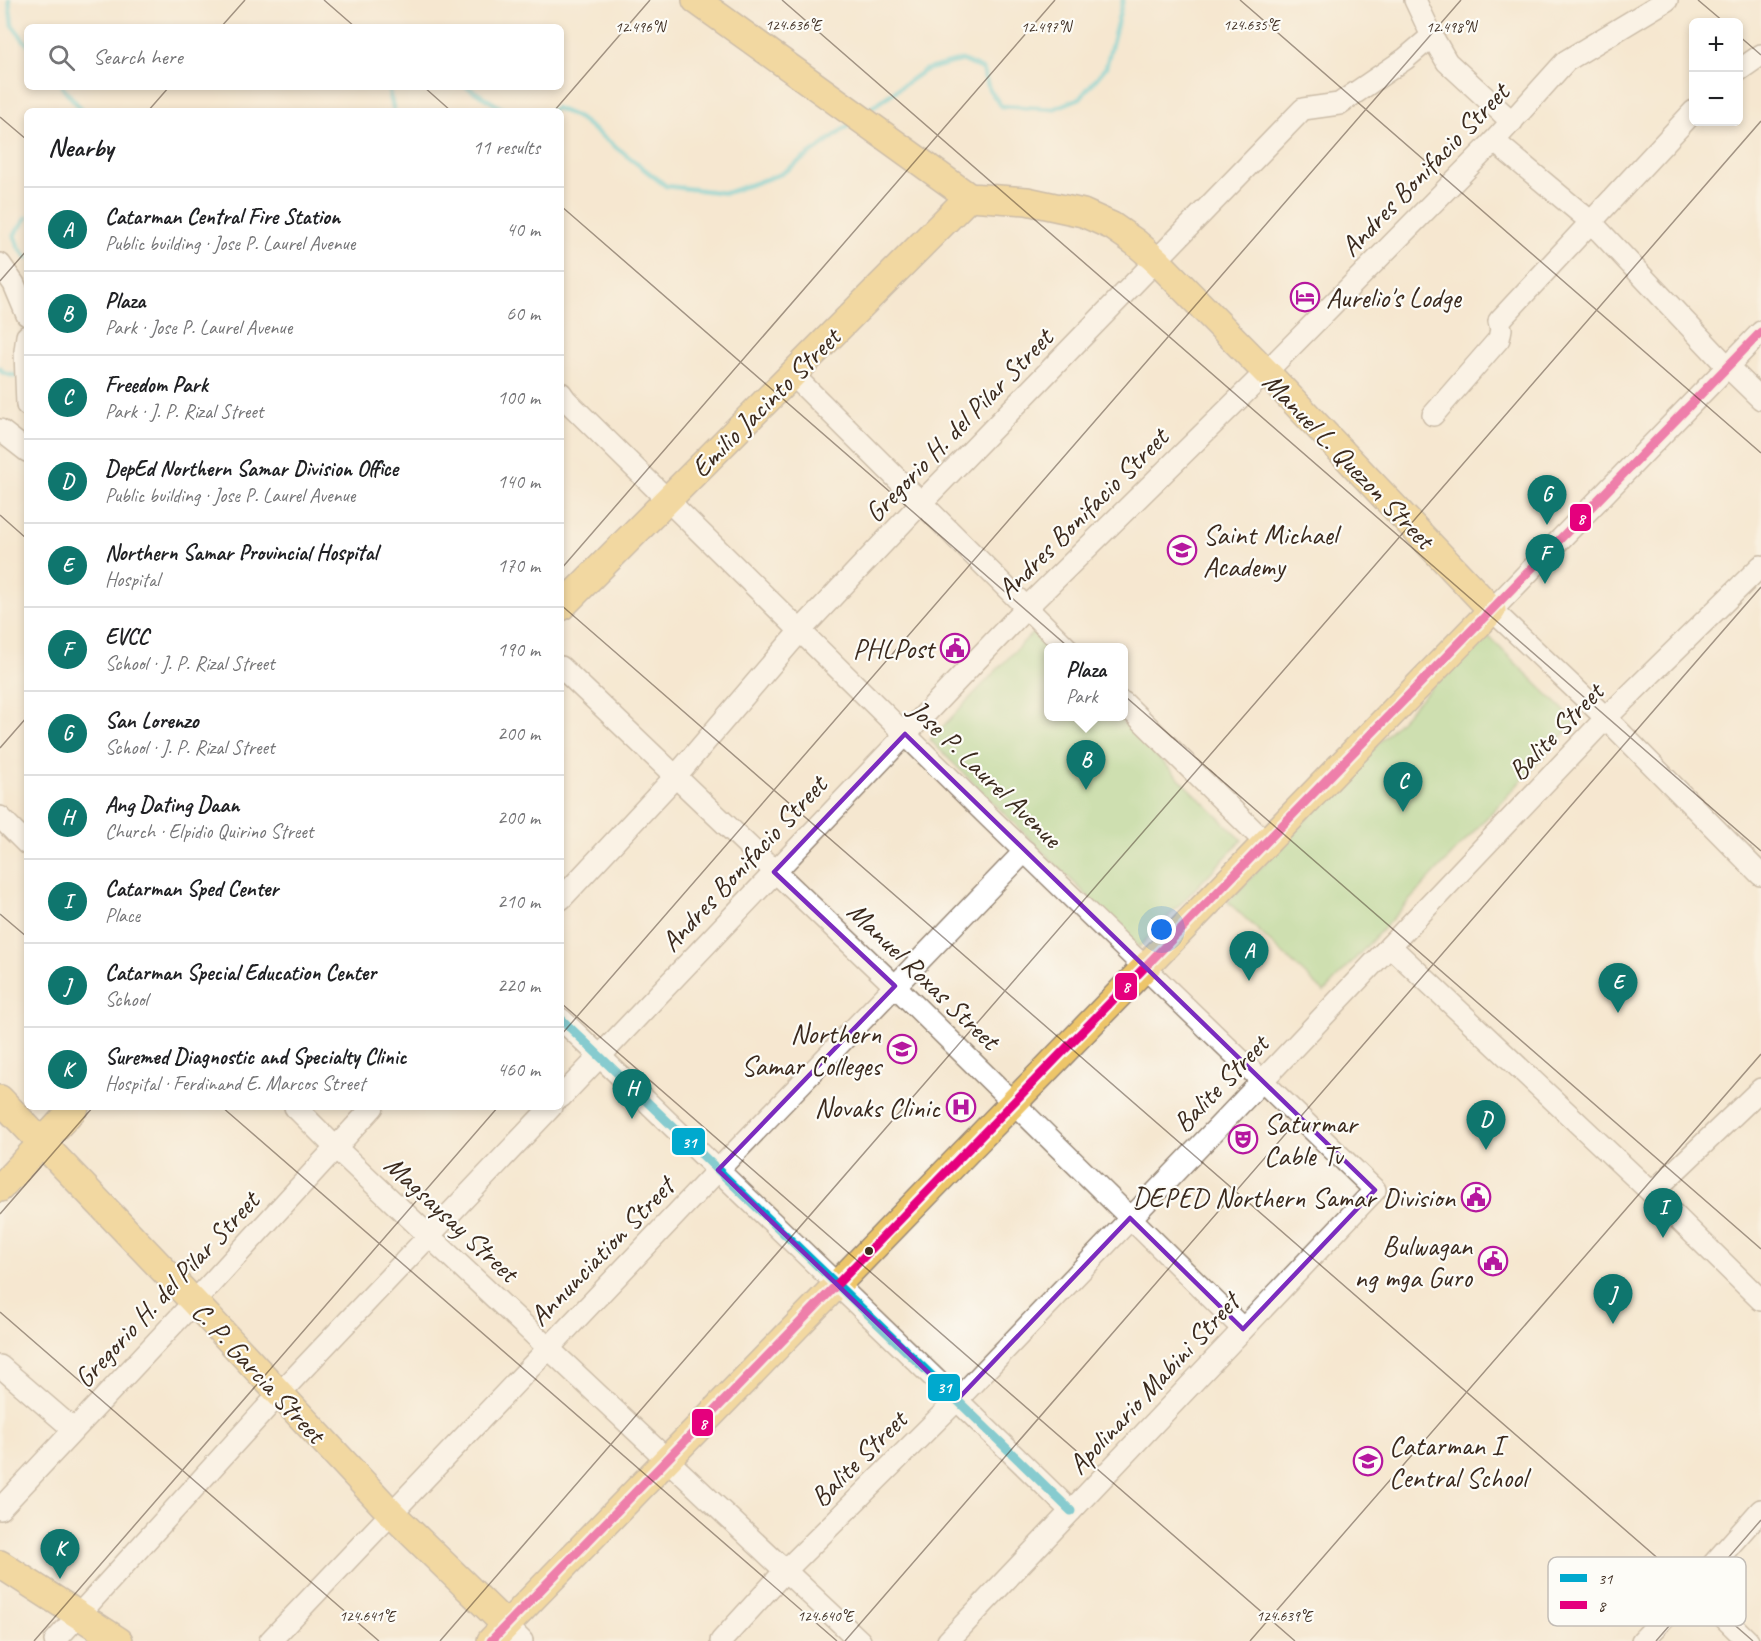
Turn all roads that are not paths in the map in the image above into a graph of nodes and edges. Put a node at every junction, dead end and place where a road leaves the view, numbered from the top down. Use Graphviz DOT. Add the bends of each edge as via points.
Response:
graph roads {
  1 [pos="696,0"];
  2 [pos="1414,0"];
  3 [pos="1668,0"];
  4 [pos="1432,36"];
  5 [pos="1761,55"];
  6 [pos="1743,68"];
  7 [pos="1689,116"];
  8 [pos="1512,123"];
  9 [pos="1494,141"];
  10 [pos="969,197"];
  11 [pos="1590,221"];
  12 [pos="1157,261"];
  13 [pos="0,264"];
  14 [pos="24,308"];
  15 [pos="1761,332"];
  16 [pos="1728,367"];
  17 [pos="1266,372"];
  18 [pos="793,375"];
  19 [pos="564,397"];
  20 [pos="1761,399"];
  21 [pos="1433,415"];
  22 [pos="0,430"];
  23 [pos="24,449"];
  24 [pos="667,500"];
  25 [pos="921,503"];
  26 [pos="1761,566"];
  27 [pos="564,604"];
  28 [pos="1026,608"];
  29 [pos="1492,610"];
  30 [pos="800,631"];
  31 [pos="1062,643"];
  32 [pos="564,670"];
  33 [pos="1128,707"];
  34 [pos="1606,718"];
  35 [pos="905,734"];
  36 [pos="675,777"];
  37 [pos="0,817"];
  38 [pos="24,841"];
  39 [pos="1266,843"];
  40 [pos="1024,851"];
  41 [pos="774,872"];
  42 [pos="1761,875"];
  43 [pos="564,896"];
  44 [pos="1390,946"];
  45 [pos="1145,968"];
  46 [pos="895,986"];
  47 [pos="564,1022"];
  48 [pos="599,1057"];
  49 [pos="1262,1081"];
  50 [pos="1761,1089"];
  51 [pos="564,1094"];
  52 [pos="0,1099"];
  53 [pos="1014,1102"];
  54 [pos="72,1110"];
  55 [pos="298,1110"];
  56 [pos="370,1110"];
  57 [pos="548,1110"];
  58 [pos="42,1142"];
  59 [pos="336,1148"];
  60 [pos="718,1170"];
  61 [pos="3,1179"];
  62 [pos="1375,1190"];
  63 [pos="1653,1193"];
  64 [pos="1130,1218"];
  65 [pos="429,1236"];
  66 [pos="837,1284"];
  67 [pos="1761,1300"];
  68 [pos="194,1302"];
  69 [pos="1243,1329"];
  70 [pos="549,1347"];
  71 [pos="0,1366"];
  72 [pos="280,1393"];
  73 [pos="957,1400"];
  74 [pos="73,1429"];
  75 [pos="667,1459"];
  76 [pos="0,1509"];
  77 [pos="1761,1510"];
  78 [pos="1071,1511"];
  79 [pos="392,1514"];
  80 [pos="1719,1557"];
  81 [pos="0,1564"];
  82 [pos="785,1571"];
  83 [pos="80,1614"];
  84 [pos="1656,1626"];
  85 [pos="1733,1626"];
  86 [pos="506,1636"];
  87 [pos="55,1641"];
  88 [pos="119,1641"];
  89 [pos="270,1641"];
  90 [pos="721,1641"];
  91 [pos="860,1641"];
  92 [pos="948,1641"];
  93 [pos="1642,1641"];
  94 [pos="1748,1641"];
  1 -- 10 [label="main road"];
  2 -- 4 [label="street"];
  3 -- 8 [label="street, Andres Bonifacio Street" via="1566,61"];
  4 -- 8 [label="street" via="1447,62"];
  4 -- 12 [label="street, Gregorio H. del Pilar Street" via="1339,104 1303,110"];
  5 -- 6 [label="street"];
  7 -- 11 [label="street"];
  8 -- 9 [label="street, Andres Bonifacio Street"];
  9 -- 11 [label="street"];
  9 -- 17 [label="street, Andres Bonifacio Street"];
  10 -- 12 [label="main road, Manuel L. Quezon Street" via="1027,201 1083,213 1112,226"];
  10 -- 18 [label="main road, Emilio Jacinto Street"];
  11 -- 16 [label="street"];
  11 -- 21 [label="street" via="1499,321 1499,339"];
  12 -- 17 [label="main road, Manuel L. Quezon Street"];
  12 -- 25 [label="street, Gregorio H. del Pilar Street"];
  13 -- 14 [label="street"];
  15 -- 16 [label="street"];
  16 -- 20 [label="street"];
  16 -- 29 [label="street"];
  17 -- 28 [label="street, Andres Bonifacio Street"];
  17 -- 29 [label="main road, Manuel L. Quezon Street"];
  18 -- 24 [label="main road, Emilio Jacinto Street"];
  18 -- 25 [label="street"];
  19 -- 24 [label="street, Jose P. Laurel Avenue"];
  22 -- 23 [label="street"];
  24 -- 27 [label="main road, Emilio Jacinto Street"];
  24 -- 30 [label="street, Jose P. Laurel Avenue"];
  25 -- 28 [label="street"];
  25 -- 30 [label="street, Gregorio H. del Pilar Street"];
  26 -- 34 [label="street, Balite Street"];
  28 -- 31 [label="street"];
  28 -- 35 [label="street, Andres Bonifacio Street"];
  29 -- 34 [label="street, Manuel L. Quezon Street"];
  29 -- 39 [label="main road"];
  30 -- 35 [label="street, Jose P. Laurel Avenue"];
  30 -- 36 [label="street, Gregorio H. del Pilar Street"];
  32 -- 36 [label="street, Manuel Roxas Street"];
  33 -- 39 [label="street"];
  34 -- 42 [label="street, Manuel L. Quezon Street"];
  34 -- 44 [label="street, Balite Street"];
  35 -- 40 [label="street, Jose P. Laurel Avenue"];
  35 -- 41 [label="street, Andres Bonifacio Street"];
  36 -- 41 [label="street, Manuel Roxas Street"];
  36 -- 43 [label="street, Gregorio H. del Pilar Street"];
  37 -- 38 [label="street"];
  39 -- 45 [label="main road"];
  40 -- 45 [label="street, Jose P. Laurel Avenue"];
  40 -- 46 [label="street, Annunciation Street"];
  41 -- 46 [label="street, Manuel Roxas Street"];
  41 -- 48 [label="street, Andres Bonifacio Street"];
  44 -- 49 [label="street, Balite Street"];
  44 -- 63 [label="street"];
  45 -- 49 [label="street, Jose P. Laurel Avenue"];
  45 -- 53 [label="main road"];
  46 -- 53 [label="street, Manuel Roxas Street"];
  46 -- 60 [label="street, Annunciation Street"];
  47 -- 48 [label="street"];
  48 -- 51 [label="street, Andres Bonifacio Street"];
  48 -- 60 [label="street"];
  49 -- 62 [label="street, Jose P. Laurel Avenue"];
  49 -- 64 [label="street, Balite Street"];
  50 -- 63 [label="street"];
  52 -- 58 [label="main road, C. P. Garcia Street"];
  53 -- 64 [label="street, Manuel Roxas Street"];
  53 -- 66 [label="main road"];
  54 -- 58 [label="main road"];
  55 -- 59 [label="street, Magsaysay Street"];
  56 -- 59 [label="street, Gregorio H. del Pilar Street"];
  57 -- 65 [label="street"];
  58 -- 61 [label="main road"];
  58 -- 68 [label="main road, C. P. Garcia Street"];
  59 -- 65 [label="street, Magsaysay Street"];
  59 -- 68 [label="street, Gregorio H. del Pilar Street"];
  60 -- 66 [label="street"];
  60 -- 70 [label="street, Annunciation Street"];
  62 -- 69 [label="street, Apolinario Mabini Street"];
  63 -- 67 [label="street"];
  64 -- 69 [label="street, Manuel Roxas Street"];
  64 -- 73 [label="street, Balite Street"];
  65 -- 70 [label="street, Magsaysay Street"];
  65 -- 72 [label="street"];
  66 -- 73 [label="street"];
  66 -- 75 [label="main road"];
  68 -- 72 [label="main road, C. P. Garcia Street"];
  68 -- 74 [label="street, Gregorio H. del Pilar Street"];
  69 -- 78 [label="street, Apolinario Mabini Street"];
  70 -- 75 [label="street, Magsaysay Street"];
  70 -- 79 [label="street, Annunciation Street"];
  71 -- 74 [label="street"];
  72 -- 79 [label="main road, C. P. Garcia Street"];
  72 -- 83 [label="street"];
  73 -- 78 [label="street"];
  73 -- 82 [label="street, Balite Street"];
  74 -- 76 [label="street, Gregorio H. del Pilar Street"];
  75 -- 82 [label="street, Magsaysay Street"];
  75 -- 86 [label="main road"];
  77 -- 80 [label="street"];
  78 -- 92 [label="street, Apolinario Mabini Street"];
  79 -- 86 [label="main road, C. P. Garcia Street"];
  79 -- 89 [label="street, Annunciation Street"];
  81 -- 83 [label="main road"];
  82 -- 90 [label="street, Balite Street"];
  82 -- 91 [label="street, Magsaysay Street"];
  83 -- 87 [label="street"];
  83 -- 88 [label="main road"];
  84 -- 93 [label="street"];
  85 -- 94 [label="street"];
}
